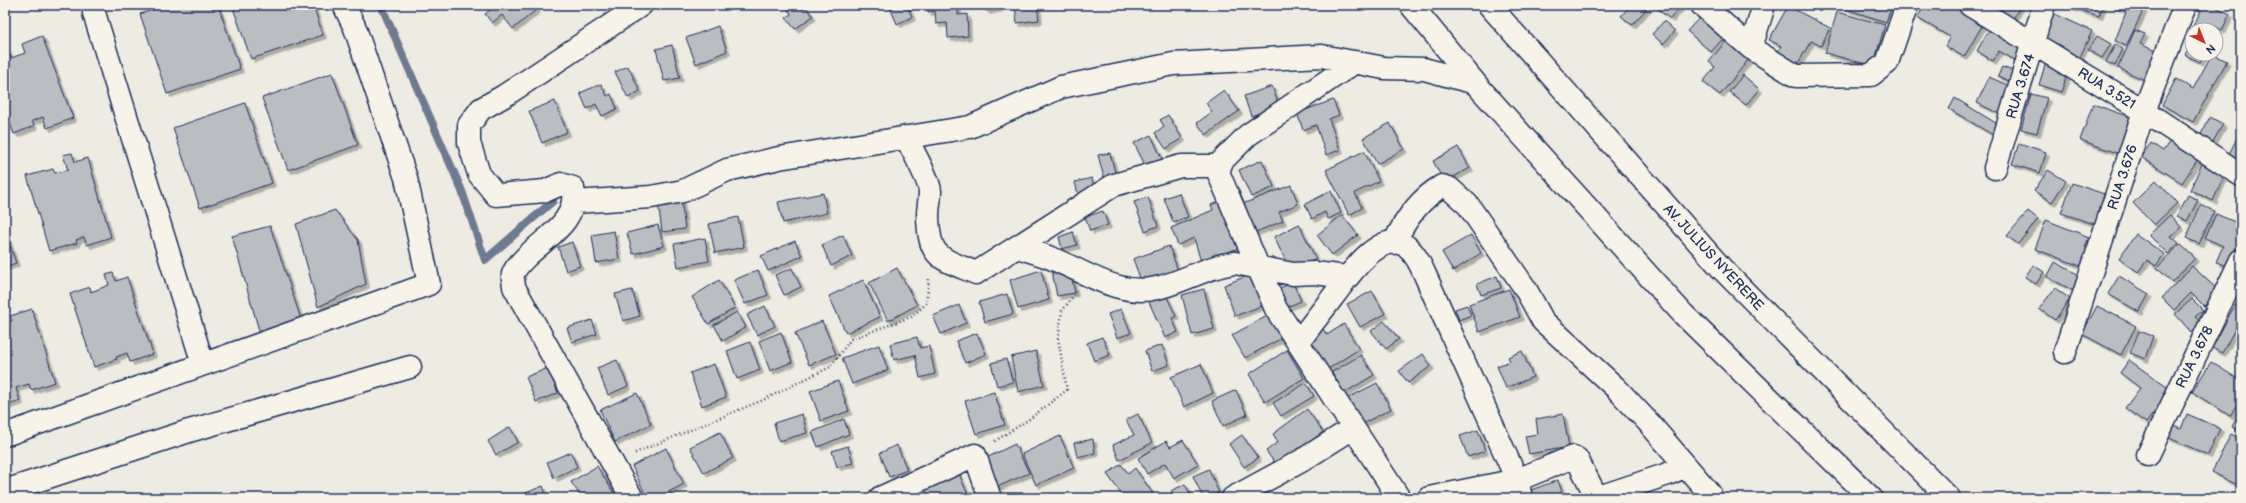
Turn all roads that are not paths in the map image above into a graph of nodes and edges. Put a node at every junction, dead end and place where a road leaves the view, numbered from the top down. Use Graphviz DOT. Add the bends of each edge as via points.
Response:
graph roads {
  1 [pos="344,5"];
  2 [pos="641,5"];
  3 [pos="1411,5"];
  4 [pos="1489,5"];
  5 [pos="1702,5"];
  6 [pos="1764,5"];
  7 [pos="1907,5"];
  8 [pos="1970,5"];
  9 [pos="2044,5"];
  10 [pos="2185,5"];
  11 [pos="94,13"];
  12 [pos="2033,43"];
  13 [pos="1751,48"];
  14 [pos="1355,62"];
  15 [pos="1475,83"];
  16 [pos="2144,111"];
  17 [pos="906,137"];
  18 [pos="1220,166"];
  19 [pos="1995,168"];
  20 [pos="2241,175"];
  21 [pos="575,202"];
  22 [pos="1394,243"];
  23 [pos="1018,247"];
  24 [pos="2241,260"];
  25 [pos="1258,267"];
  26 [pos="1346,277"];
  27 [pos="1298,343"];
  28 [pos="2065,352"];
  29 [pos="203,364"];
  30 [pos="410,367"];
  31 [pos="1353,428"];
  32 [pos="5,434"];
  33 [pos="2148,455"];
  34 [pos="1686,466"];
  35 [pos="1519,489"];
  36 [pos="5,490"];
  37 [pos="1710,494"];
  38 [pos="632,498"];
  39 [pos="880,498"];
  40 [pos="990,498"];
  41 [pos="1233,498"];
  42 [pos="1399,498"];
  43 [pos="1429,498"];
  44 [pos="1596,498"];
  45 [pos="1871,498"];
  46 [pos="1949,498"];
  1 -- 29 [label="street" via="355,28 406,178 430,284"];
  2 -- 21 [label="street" via="481,110 469,125 469,143 478,174 496,195 545,191 561,184 573,188"];
  3 -- 15 [label="street"];
  4 -- 46 [label="street, AV. JULIUS NYERERE" via="1723,270"];
  5 -- 13 [label="street"];
  6 -- 13 [label="street"];
  7 -- 13 [label="street" via="1887,63 1871,75 1796,76"];
  8 -- 12 [label="street, RUA 3.521"];
  9 -- 12 [label="street, RUA 3.674"];
  10 -- 16 [label="street, RUA 3.676"];
  11 -- 29 [label="street"];
  12 -- 16 [label="street, RUA 3.521"];
  12 -- 19 [label="street, RUA 3.674"];
  14 -- 15 [label="street" via="1384,68 1424,69"];
  14 -- 17 [label="street" via="1322,56 1173,64 1061,87 970,127"];
  14 -- 18 [label="street" via="1248,136"];
  15 -- 45 [label="street" via="1683,314"];
  16 -- 20 [label="street, RUA 3.521"];
  16 -- 28 [label="street, RUA 3.676"];
  17 -- 21 [label="street" via="779,158 727,170 683,191 652,197"];
  17 -- 23 [label="street" via="930,190 928,215 933,251 950,262 976,273"];
  18 -- 23 [label="street" via="1181,166 1114,185"];
  18 -- 25 [label="street" via="1218,172"];
  21 -- 38 [label="street" via="559,230 537,246 519,264 513,275 514,287"];
  22 -- 26 [label="street" via="1376,248"];
  22 -- 34 [label="street" via="1404,221 1431,193 1442,186 1448,188 1468,205 1543,321 1617,389"];
  22 -- 35 [label="street" via="1405,245 1416,256"];
  23 -- 25 [label="street" via="1053,259 1089,276 1132,290 1155,288 1226,264"];
  24 -- 33 [label="street, RUA 3.678"];
  25 -- 26 [label="street" via="1293,274 1315,273"];
  25 -- 27 [label="street" via="1276,309"];
  26 -- 27 [label="street"];
  27 -- 31 [label="street"];
  29 -- 32 [label="street"];
  30 -- 36 [label="street" via="189,431"];
  31 -- 41 [label="street" via="1301,462"];
  31 -- 42 [label="street"];
  34 -- 37 [label="street"];
  34 -- 44 [label="street"];
  35 -- 43 [label="street"];
  35 -- 44 [label="street" via="1573,457 1577,459"];
  39 -- 40 [label="street" via="975,455"];
}
